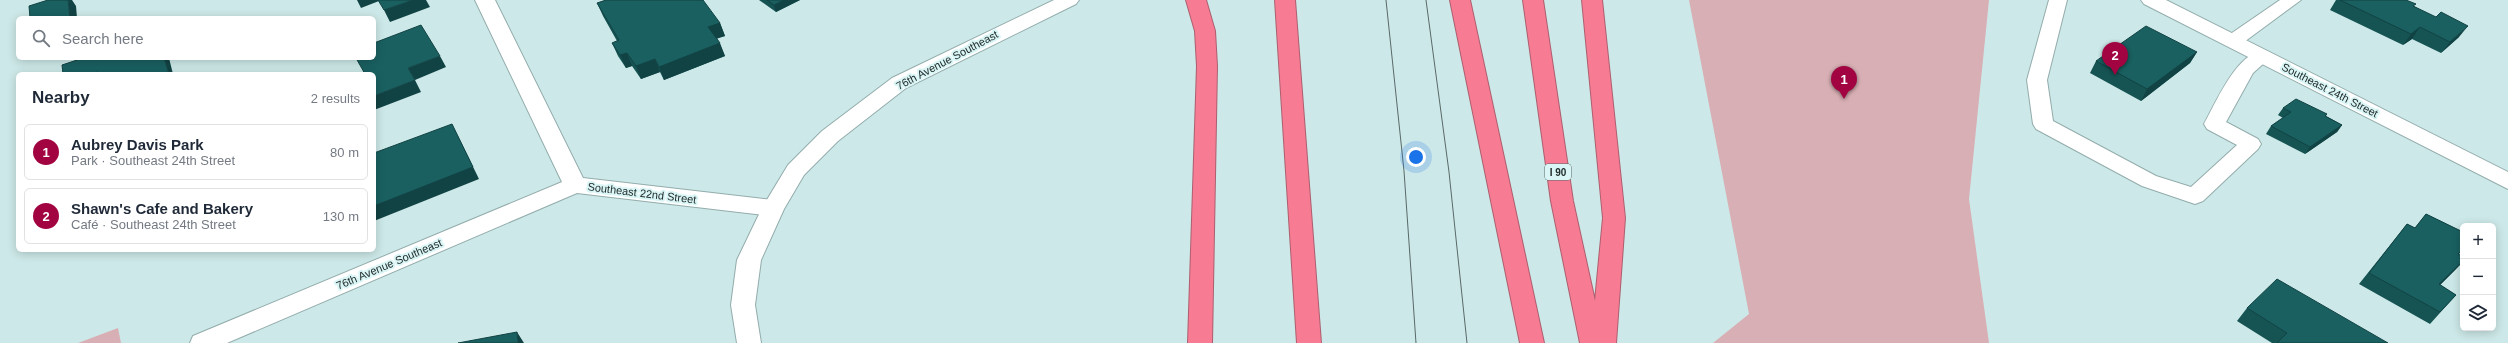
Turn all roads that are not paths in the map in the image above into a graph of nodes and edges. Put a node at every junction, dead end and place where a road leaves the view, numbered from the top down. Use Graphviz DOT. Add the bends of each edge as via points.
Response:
graph roads {
  1 [pos="485,0"];
  2 [pos="1069,0"];
  3 [pos="1196,0"];
  4 [pos="1285,0"];
  5 [pos="1460,0"];
  6 [pos="1533,0"];
  7 [pos="1592,0"];
  8 [pos="2058,0"];
  9 [pos="2151,0"];
  10 [pos="2292,0"];
  11 [pos="2232,41"];
  12 [pos="2262,56"];
  13 [pos="2508,181"];
  14 [pos="576,185"];
  15 [pos="773,208"];
  16 [pos="202,343"];
  17 [pos="749,343"];
  18 [pos="1200,343"];
  19 [pos="1309,343"];
  20 [pos="1532,343"];
  21 [pos="1592,343"];
  22 [pos="1604,343"];
  1 -- 14 [label="street, Southeast 22nd Street"];
  2 -- 15 [label="street, 76th Avenue Southeast" via="899,83 830,136 796,170"];
  3 -- 18 [label="highway" via="1205,31 1207,66"];
  4 -- 19 [label="highway"];
  5 -- 20 [label="highway"];
  6 -- 21 [label="highway, I 90" via="1562,201"];
  7 -- 22 [label="highway" via="1614,218"];
  8 -- 12 [label="lane" via="2037,80 2044,124 2149,181 2195,196 2251,144 2214,124 2245,69"];
  9 -- 11 [label="street, Southeast 24th Street"];
  10 -- 11 [label="lane"];
  11 -- 12 [label="street, Southeast 24th Street"];
  12 -- 13 [label="street, Southeast 24th Street"];
  14 -- 15 [label="street, Southeast 22nd Street"];
  14 -- 16 [label="street, 76th Avenue Southeast"];
  15 -- 17 [label="street" via="749,260 743,306"];
}
